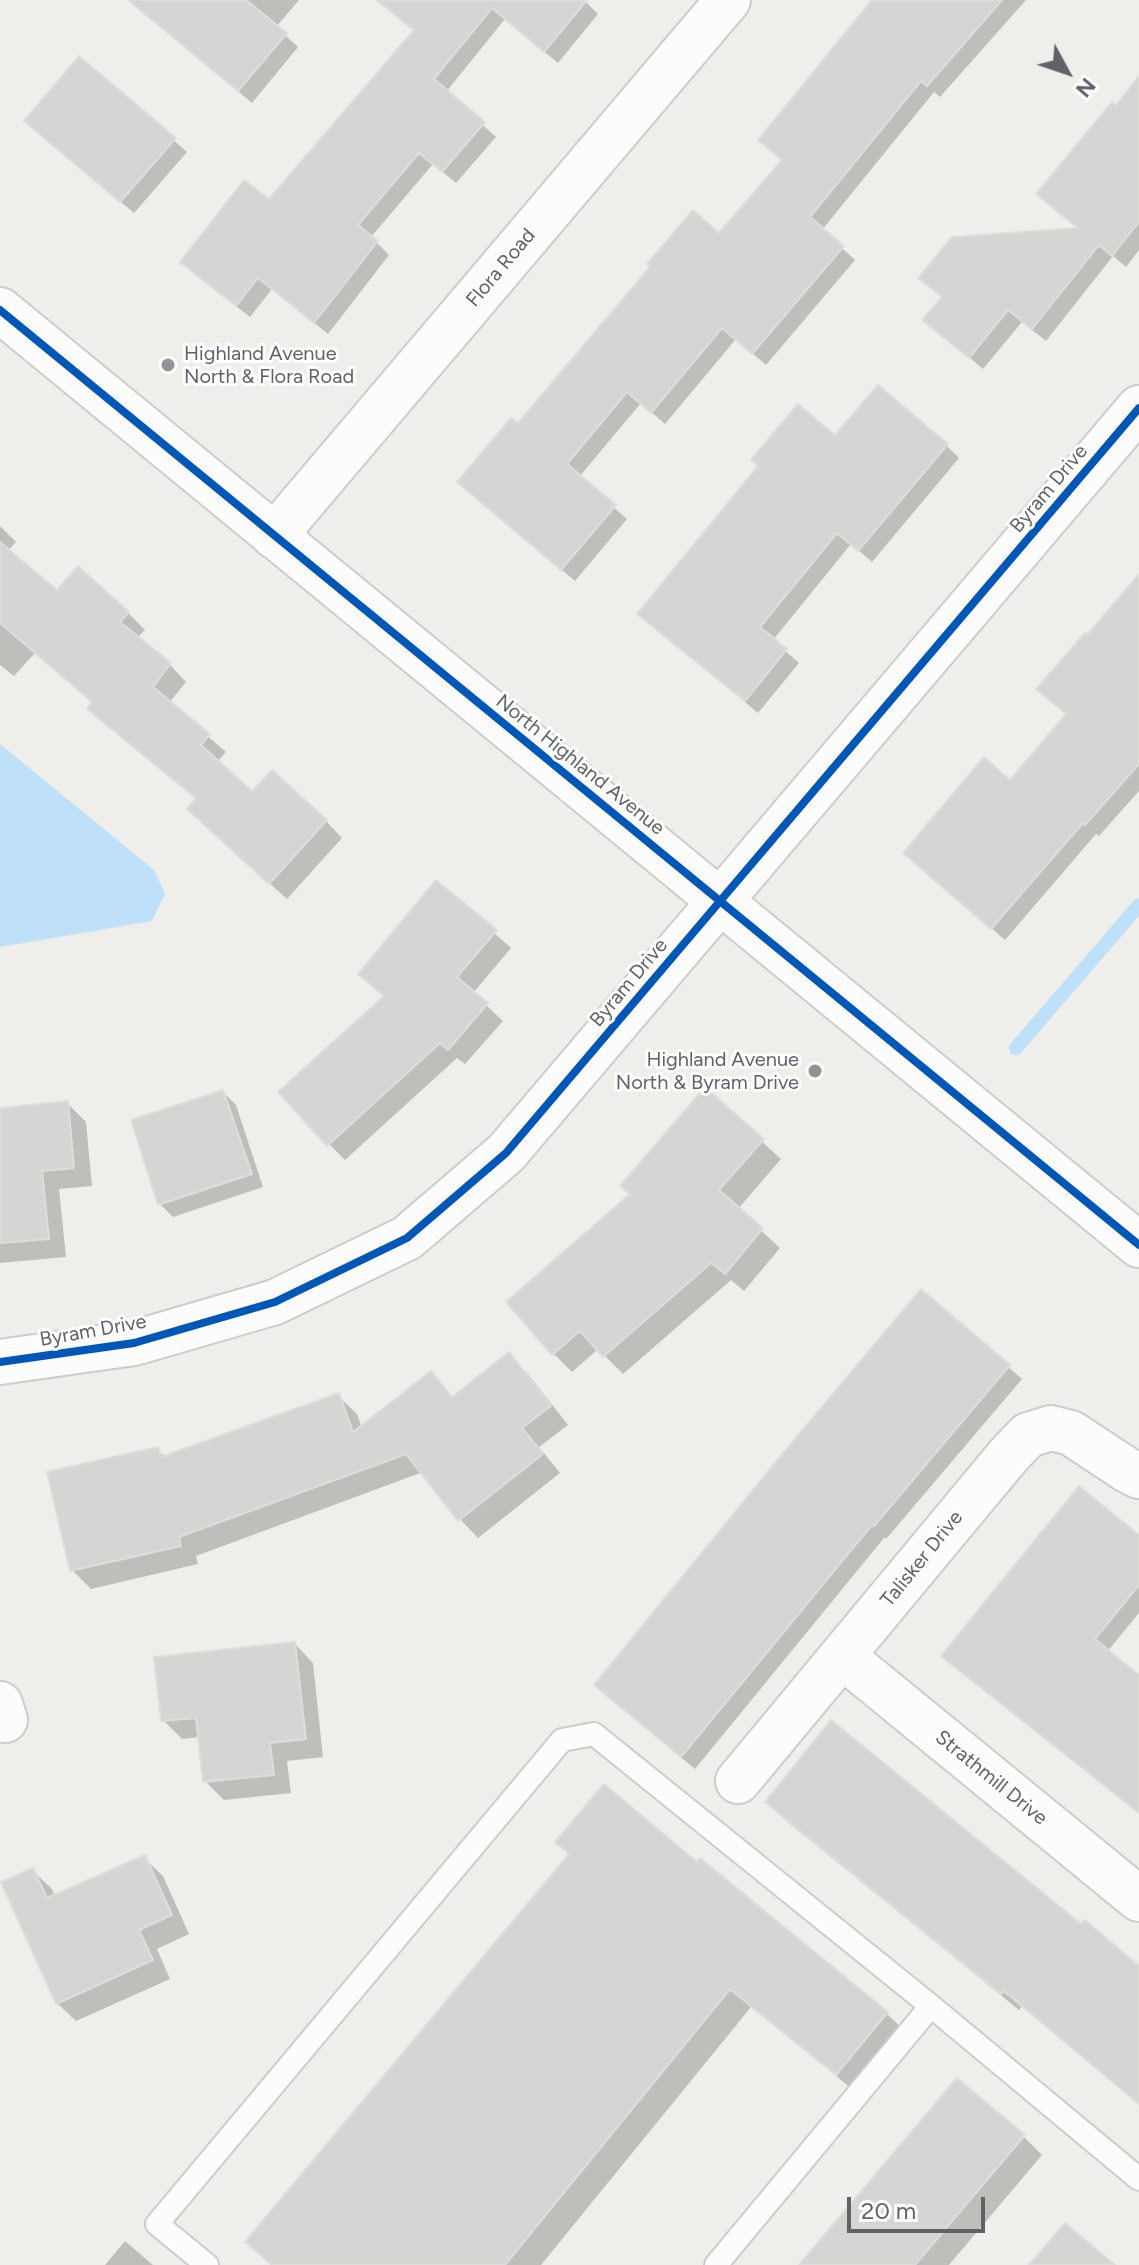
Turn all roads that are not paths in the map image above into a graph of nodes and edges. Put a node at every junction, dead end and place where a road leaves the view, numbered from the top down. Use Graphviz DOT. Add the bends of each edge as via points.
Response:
graph roads {
  1 [pos="728,0"];
  2 [pos="0,310"];
  3 [pos="1139,408"];
  4 [pos="274,536"];
  5 [pos="719,901"];
  6 [pos="1139,1245"];
  7 [pos="0,1362"];
  8 [pos="1139,1476"];
  9 [pos="842,1656"];
  10 [pos="738,1781"];
  11 [pos="1139,1899"];
  12 [pos="931,2006"];
  13 [pos="1139,2179"];
  14 [pos="207,2265"];
  15 [pos="716,2265"];
  1 -- 4 [label="street, Flora Road"];
  2 -- 4 [label="street, North Highland Avenue"];
  3 -- 5 [label="street, Byram Drive"];
  4 -- 5 [label="street, North Highland Avenue"];
  5 -- 6 [label="street, North Highland Avenue"];
  5 -- 7 [label="street, Byram Drive" via="506,1153 407,1238 275,1302 134,1343"];
  8 -- 9 [label="street, Talisker Drive" via="1071,1433 1051,1428 1028,1435"];
  9 -- 10 [label="street, Talisker Drive"];
  9 -- 11 [label="street, Strathmill Drive"];
  12 -- 13 [label="lane"];
  12 -- 14 [label="lane" via="594,1734 562,1740 157,2224"];
  12 -- 15 [label="lane"];
}
